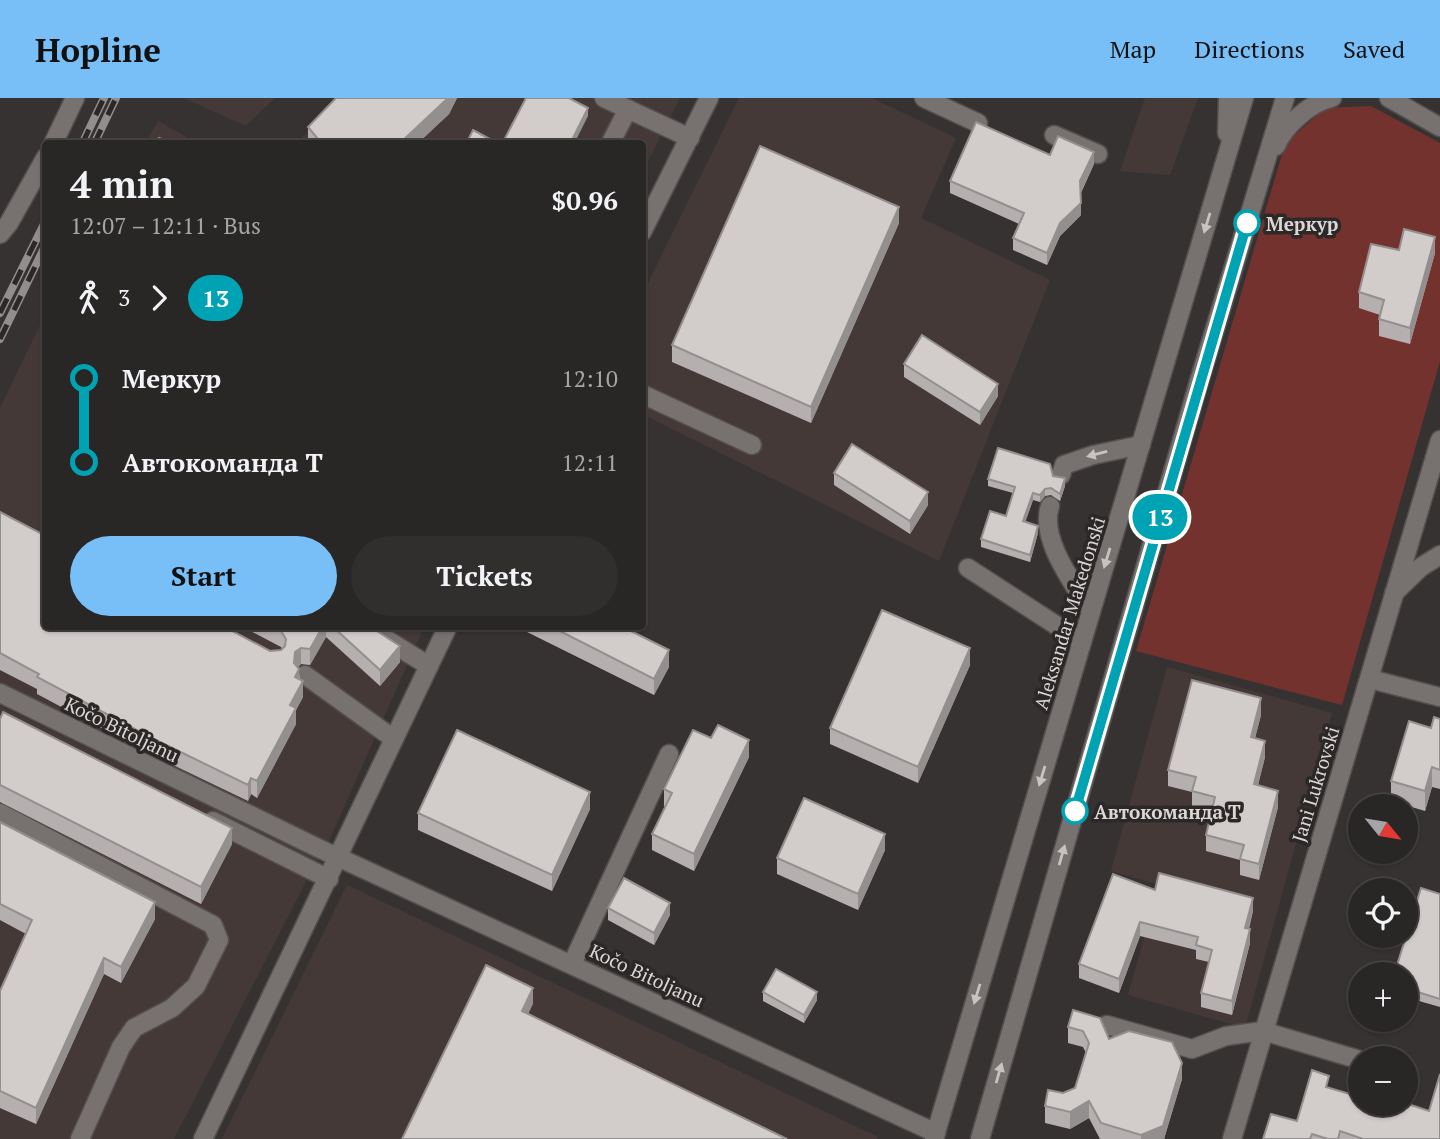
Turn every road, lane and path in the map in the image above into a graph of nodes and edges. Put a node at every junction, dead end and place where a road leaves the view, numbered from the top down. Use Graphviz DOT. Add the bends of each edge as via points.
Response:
graph roads {
  1 [pos="75,98"];
  2 [pos="604,98"];
  3 [pos="709,98"];
  4 [pos="924,98"];
  5 [pos="1228,98"];
  6 [pos="1244,98"];
  7 [pos="1285,98"];
  8 [pos="1332,98"];
  9 [pos="1389,98"];
  10 [pos="628,109"];
  11 [pos="978,123"];
  12 [pos="1440,127"];
  13 [pos="1054,135"];
  14 [pos="690,138"];
  15 [pos="54,140"];
  16 [pos="612,140"];
  17 [pos="1098,154"];
  18 [pos="1227,157"];
  19 [pos="42,164"];
  20 [pos="1257,191"];
  21 [pos="646,224"];
  22 [pos="0,234"];
  23 [pos="646,396"];
  24 [pos="1440,440"];
  25 [pos="752,445"];
  26 [pos="1141,445"];
  27 [pos="1061,475"];
  28 [pos="1050,506"];
  29 [pos="1440,555"];
  30 [pos="968,568"];
  31 [pos="1394,593"];
  32 [pos="1091,612"];
  33 [pos="446,630"];
  34 [pos="377,635"];
  35 [pos="1083,642"];
  36 [pos="429,666"];
  37 [pos="305,675"];
  38 [pos="1370,679"];
  39 [pos="0,693"];
  40 [pos="1440,696"];
  41 [pos="394,739"];
  42 [pos="668,754"];
  43 [pos="193,811"];
  44 [pos="0,813"];
  45 [pos="339,857"];
  46 [pos="328,879"];
  47 [pos="572,964"];
  48 [pos="1107,1025"];
  49 [pos="1263,1031"];
  50 [pos="1348,1056"];
  51 [pos="935,1136"];
  52 [pos="80,1139"];
  53 [pos="203,1139"];
  54 [pos="980,1139"];
  55 [pos="1232,1139"];
  1 -- 15 [label="street"];
  2 -- 10 [label="street"];
  3 -- 14 [label="street"];
  4 -- 11 [label="street"];
  5 -- 18 [label="street"];
  6 -- 18 [label="street, Aleksandar Makedonski"];
  7 -- 20 [label="street"];
  8 -- 20 [label="street" via="1322,100 1281,134"];
  9 -- 12 [label="street"];
  10 -- 14 [label="street"];
  10 -- 16 [label="street"];
  13 -- 17 [label="street"];
  14 -- 21 [label="street"];
  18 -- 26 [label="street, Aleksandar Makedonski, one-way"];
  19 -- 22 [label="street"];
  54 -- 20 [label="street, one-way"];
  23 -- 25 [label="street"];
  24 -- 31 [label="street, Jani Lukrovski"];
  26 -- 27 [label="street, one-way" via="1093,454 1064,465"];
  26 -- 32 [label="street, Aleksandar Makedonski, one-way"];
  28 -- 32 [label="street" via="1047,517 1058,559"];
  29 -- 31 [label="street"];
  30 -- 35 [label="street"];
  31 -- 38 [label="street, Jani Lukrovski"];
  32 -- 35 [label="street, Aleksandar Makedonski"];
  33 -- 36 [label="street"];
  34 -- 36 [label="street"];
  35 -- 51 [label="street, Aleksandar Makedonski, one-way"];
  36 -- 41 [label="street"];
  37 -- 41 [label="street"];
  38 -- 40 [label="street"];
  38 -- 49 [label="street, Jani Lukrovski"];
  39 -- 45 [label="street, Kočo Bitoljanu"];
  41 -- 45 [label="street"];
  42 -- 47 [label="street"];
  43 -- 46 [label="street"];
  44 -- 52 [label="street" via="214,925 219,940 196,986 172,1008 134,1028 127,1038"];
  45 -- 46 [label="street"];
  45 -- 47 [label="street, Kočo Bitoljanu"];
  46 -- 53 [label="street"];
  47 -- 51 [label="street, Kočo Bitoljanu"];
  48 -- 49 [label="street" via="1192,1049 1226,1036"];
  49 -- 50 [label="street"];
  49 -- 55 [label="street, Jani Lukrovski"];
}
